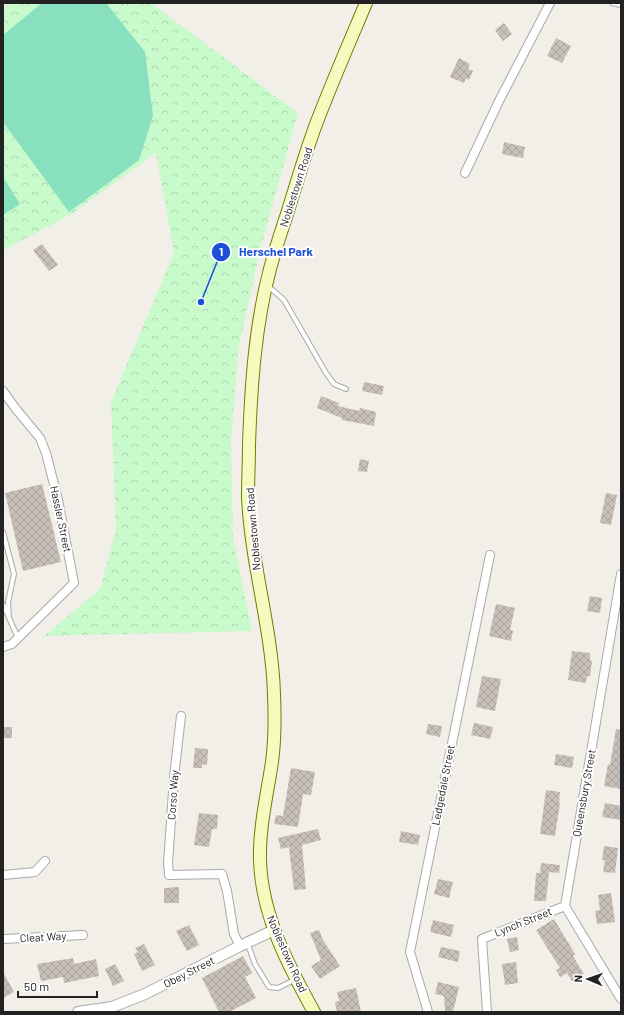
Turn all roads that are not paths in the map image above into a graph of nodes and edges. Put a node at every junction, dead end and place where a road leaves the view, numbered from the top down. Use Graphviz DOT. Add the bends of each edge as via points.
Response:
graph roads {
  1 [pos="366,3"];
  2 [pos="550,3"];
  3 [pos="612,3"];
  4 [pos="621,5"];
  5 [pos="466,173"];
  6 [pos="266,284"];
  7 [pos="346,389"];
  8 [pos="3,391"];
  9 [pos="3,532"];
  10 [pos="490,555"];
  11 [pos="621,574"];
  12 [pos="3,604"];
  13 [pos="9,618"];
  14 [pos="18,638"];
  15 [pos="3,647"];
  16 [pos="181,716"];
  17 [pos="45,861"];
  18 [pos="3,875"];
  19 [pos="565,906"];
  20 [pos="274,930"];
  21 [pos="82,935"];
  22 [pos="3,939"];
  23 [pos="244,944"];
  24 [pos="296,979"];
  25 [pos="621,999"];
  26 [pos="78,1012"];
  27 [pos="314,1012"];
  28 [pos="428,1012"];
  29 [pos="487,1012"];
  1 -- 6 [label="main road, Noblestown Road" via="317,120"];
  2 -- 5 [label="street" via="499,101"];
  3 -- 4 [label="lane"];
  6 -- 7 [label="lane" via="284,300 334,384"];
  6 -- 20 [label="main road, Noblestown Road" via="254,364 248,497 274,692 273,759 260,860 263,892"];
  8 -- 14 [label="street, Hassler Street" via="40,438 46,453 74,582"];
  9 -- 13 [label="lane" via="14,574 8,602"];
  10 -- 28 [label="street, Ledgedale Street" via="410,952"];
  11 -- 19 [label="street, Queensbury Street"];
  12 -- 13 [label="lane"];
  13 -- 14 [label="lane"];
  14 -- 15 [label="street" via="12,644"];
  16 -- 23 [label="street, Corso Way" via="174,777 169,875 222,874 234,934"];
  17 -- 18 [label="street" via="35,872"];
  19 -- 25 [label="street"];
  19 -- 29 [label="street, Lynch Street" via="482,939"];
  20 -- 23 [label="street, Obey Street"];
  20 -- 24 [label="main road, Noblestown Road"];
  21 -- 22 [label="street, Cleat Way"];
  23 -- 24 [label="lane" via="269,987 278,988"];
  23 -- 26 [label="street, Obey Street" via="145,994 112,1007"];
  24 -- 27 [label="main road, Noblestown Road"];
}
